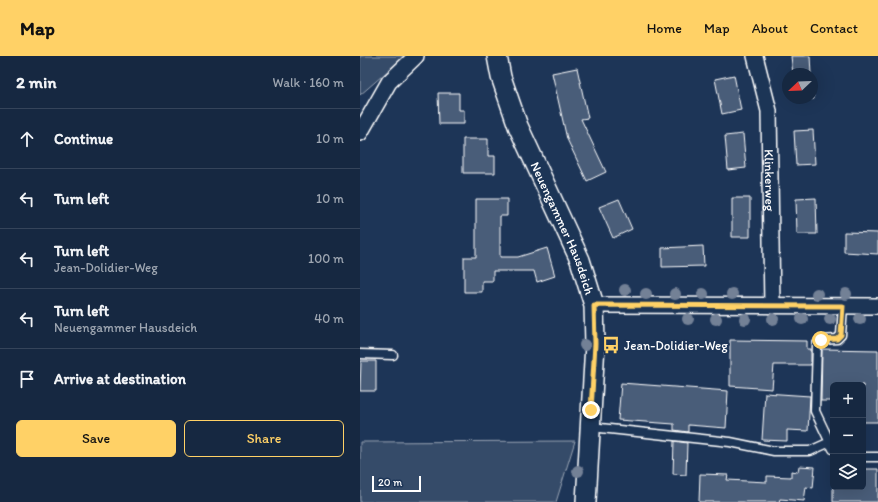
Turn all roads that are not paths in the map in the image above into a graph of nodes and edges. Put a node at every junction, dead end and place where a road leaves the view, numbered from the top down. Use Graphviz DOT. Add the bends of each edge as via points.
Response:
graph roads {
  1 [pos="416,56"];
  2 [pos="497,56"];
  3 [pos="754,56"];
  4 [pos="360,133"];
  5 [pos="594,305"];
  6 [pos="772,306"];
  7 [pos="843,306"];
  8 [pos="878,306"];
  9 [pos="360,354"];
  10 [pos="393,355"];
  11 [pos="591,427"];
  12 [pos="830,444"];
  13 [pos="830,446"];
  14 [pos="866,457"];
  15 [pos="878,457"];
  16 [pos="586,502"];
  1 -- 4 [label="street" via="389,82"];
  2 -- 5 [label="street, Neuengammer Hausdeich" via="501,77 518,126 580,260"];
  3 -- 6 [label="street, Klinkerweg" via="769,111"];
  5 -- 6 [label="street"];
  5 -- 11 [label="street, Neuengammer Hausdeich"];
  6 -- 7 [label="street"];
  7 -- 8 [label="street"];
  7 -- 12 [label="lane" via="841,335 837,339 821,340 817,344 815,410"];
  9 -- 10 [label="lane"];
  11 -- 13 [label="lane" via="730,442 774,451 810,452"];
  11 -- 16 [label="street, Neuengammer Hausdeich"];
  14 -- 15 [label="lane"];
}
